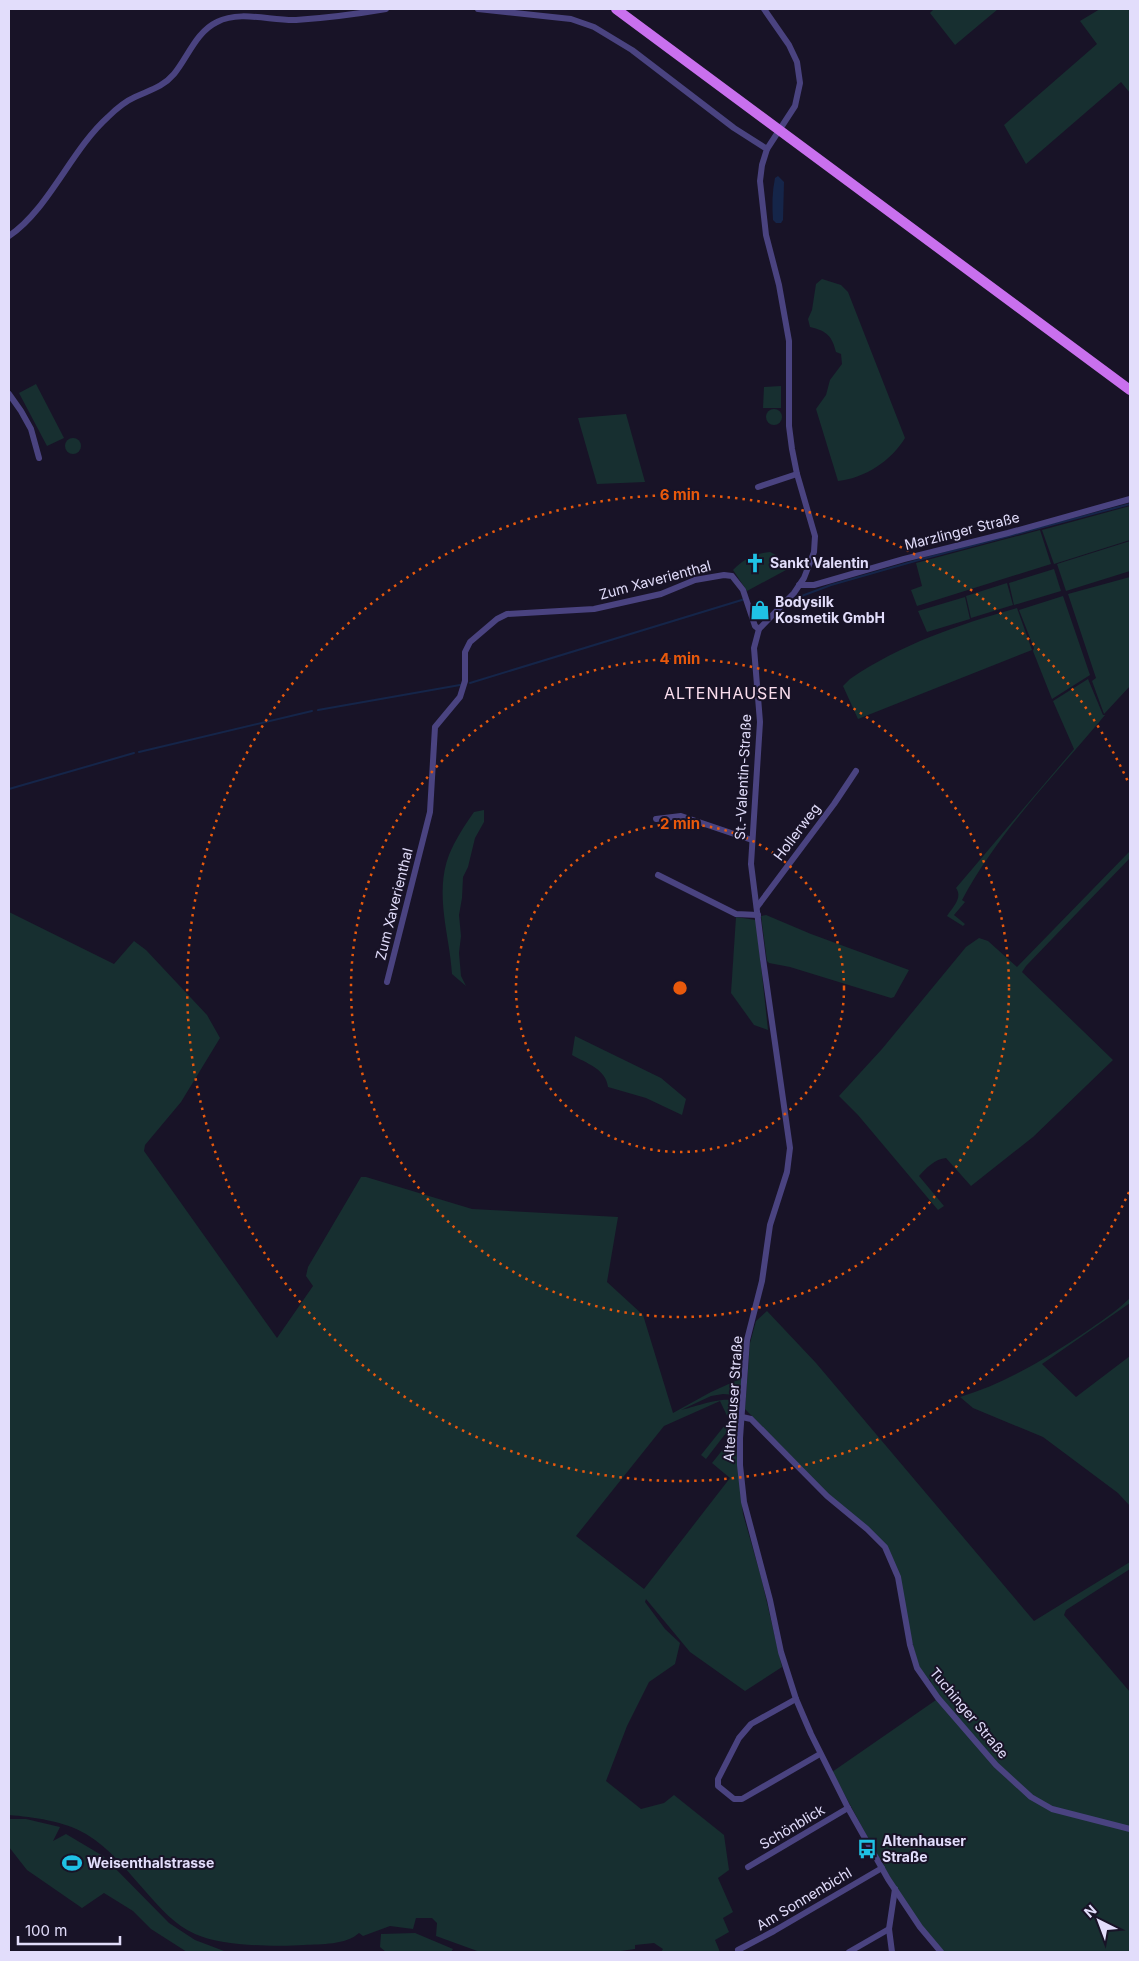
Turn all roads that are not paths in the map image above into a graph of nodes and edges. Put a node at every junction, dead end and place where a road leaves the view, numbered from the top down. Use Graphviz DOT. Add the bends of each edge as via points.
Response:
graph roads {
  1 [pos="386,9"];
  2 [pos="478,9"];
  3 [pos="616,9"];
  4 [pos="764,9"];
  5 [pos="767,149"];
  6 [pos="9,236"];
  7 [pos="1130,390"];
  8 [pos="9,394"];
  9 [pos="39,458"];
  10 [pos="798,474"];
  11 [pos="758,487"];
  12 [pos="1130,499"];
  13 [pos="799,585"];
  14 [pos="759,629"];
  15 [pos="856,771"];
  16 [pos="656,819"];
  17 [pos="752,840"];
  18 [pos="658,875"];
  19 [pos="757,907"];
  20 [pos="758,915"];
  21 [pos="763,959"];
  22 [pos="387,982"];
  23 [pos="742,1417"];
  24 [pos="796,1699"];
  25 [pos="820,1754"];
  26 [pos="848,1808"];
  27 [pos="1130,1829"];
  28 [pos="748,1867"];
  29 [pos="882,1868"];
  30 [pos="895,1889"];
  31 [pos="889,1929"];
  32 [pos="738,1950"];
  33 [pos="850,1952"];
  34 [pos="892,1952"];
  35 [pos="941,1952"];
  1 -- 6 [label="street" via="294,20 234,17 216,22 197,40 174,74 160,87 134,97 108,117 79,148 47,196"];
  2 -- 5 [label="street" via="563,18 594,27 632,50 734,128"];
  3 -- 7 [label="main road"];
  4 -- 5 [label="street" via="789,45 797,62 800,83 795,106"];
  5 -- 10 [label="street" via="760,181 764,223 788,334 789,426"];
  8 -- 9 [label="street" via="31,429"];
  10 -- 11 [label="street"];
  10 -- 13 [label="street" via="815,536 810,564"];
  12 -- 13 [label="street, Marzlinger Straße" via="814,585"];
  13 -- 14 [label="street"];
  14 -- 17 [label="street, St.-Valentin-Straße" via="754,648 760,722"];
  14 -- 22 [label="street, Zum Xaverienthal" via="755,626 743,590 732,576 724,575 695,580 661,594 594,609 507,614 470,642 465,652 465,681 460,697 435,727 430,812"];
  15 -- 19 [label="street, Hollerweg"];
  16 -- 17 [label="street" via="681,816"];
  17 -- 19 [label="street, St.-Valentin-Straße" via="751,864"];
  18 -- 20 [label="street" via="736,914"];
  19 -- 20 [label="street, St.-Valentin-Straße"];
  20 -- 21 [label="street, St.-Valentin-Straße"];
  21 -- 23 [label="street, Altenhauser Straße" via="790,1148 787,1172 770,1224 762,1281 747,1340"];
  23 -- 24 [label="street, Altenhauser Straße" via="740,1465 744,1502 781,1652"];
  23 -- 27 [label="street, Tuchinger Straße" via="751,1419 827,1496 885,1547 898,1577 917,1668 938,1698 996,1765 1022,1790 1046,1806"];
  24 -- 25 [label="street, Altenhauser Straße"];
  24 -- 25 [label="street" via="751,1724 739,1738 717,1784 734,1799 742,1798"];
  25 -- 26 [label="street, Altenhauser Straße"];
  26 -- 28 [label="street, Schönblick"];
  26 -- 29 [label="street, Altenhauser Straße"];
  29 -- 30 [label="street, Altenhauser Straße"];
  29 -- 32 [label="street, Am Sonnenbichl"];
  30 -- 31 [label="street"];
  30 -- 35 [label="street, Altenhauser Straße"];
  31 -- 33 [label="street"];
  31 -- 34 [label="street"];
}
